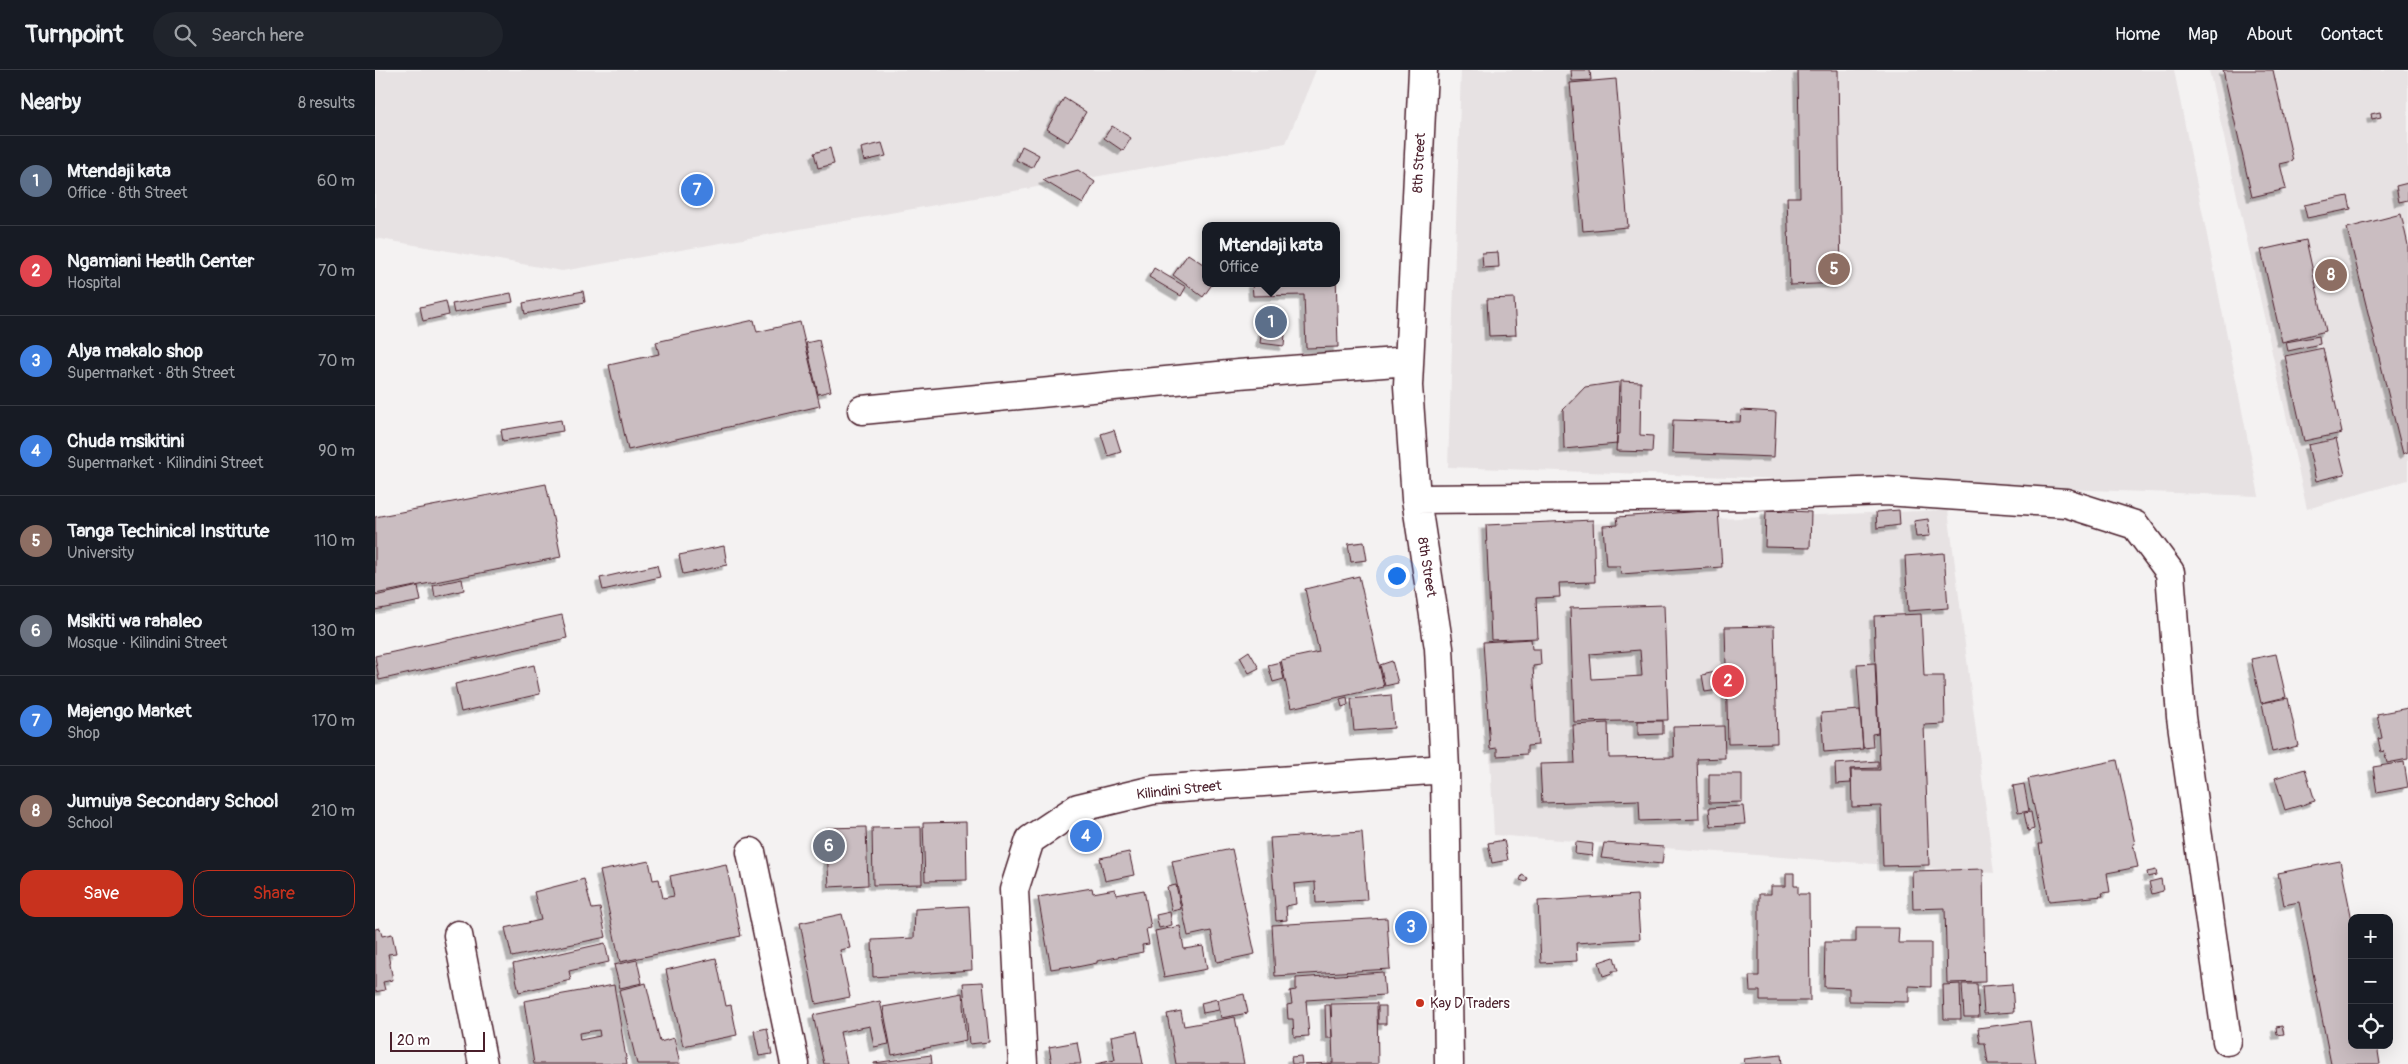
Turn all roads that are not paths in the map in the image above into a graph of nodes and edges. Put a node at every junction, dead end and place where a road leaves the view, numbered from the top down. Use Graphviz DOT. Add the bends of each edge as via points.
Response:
graph roads {
  1 [pos="1423,70"];
  2 [pos="1409,362"];
  3 [pos="863,410"];
  4 [pos="1416,499"];
  5 [pos="1445,769"];
  6 [pos="751,852"];
  7 [pos="458,935"];
  8 [pos="2227,1042"];
  9 [pos="483,1064"];
  10 [pos="795,1064"];
  11 [pos="1023,1064"];
  12 [pos="1449,1064"];
  1 -- 2 [label="street, 8th Street"];
  2 -- 3 [label="street" via="1239,374"];
  2 -- 4 [label="street, 8th Street"];
  4 -- 5 [label="street, 8th Street" via="1439,648"];
  4 -- 8 [label="street" via="1755,496 1885,491 2066,502 2135,525 2170,572 2181,717"];
  5 -- 11 [label="street, Kilindini Street" via="1153,790 1078,808 1030,840 1014,890"];
  5 -- 12 [label="street, 8th Street"];
  6 -- 10 [label="street"];
  7 -- 9 [label="street"];
}
